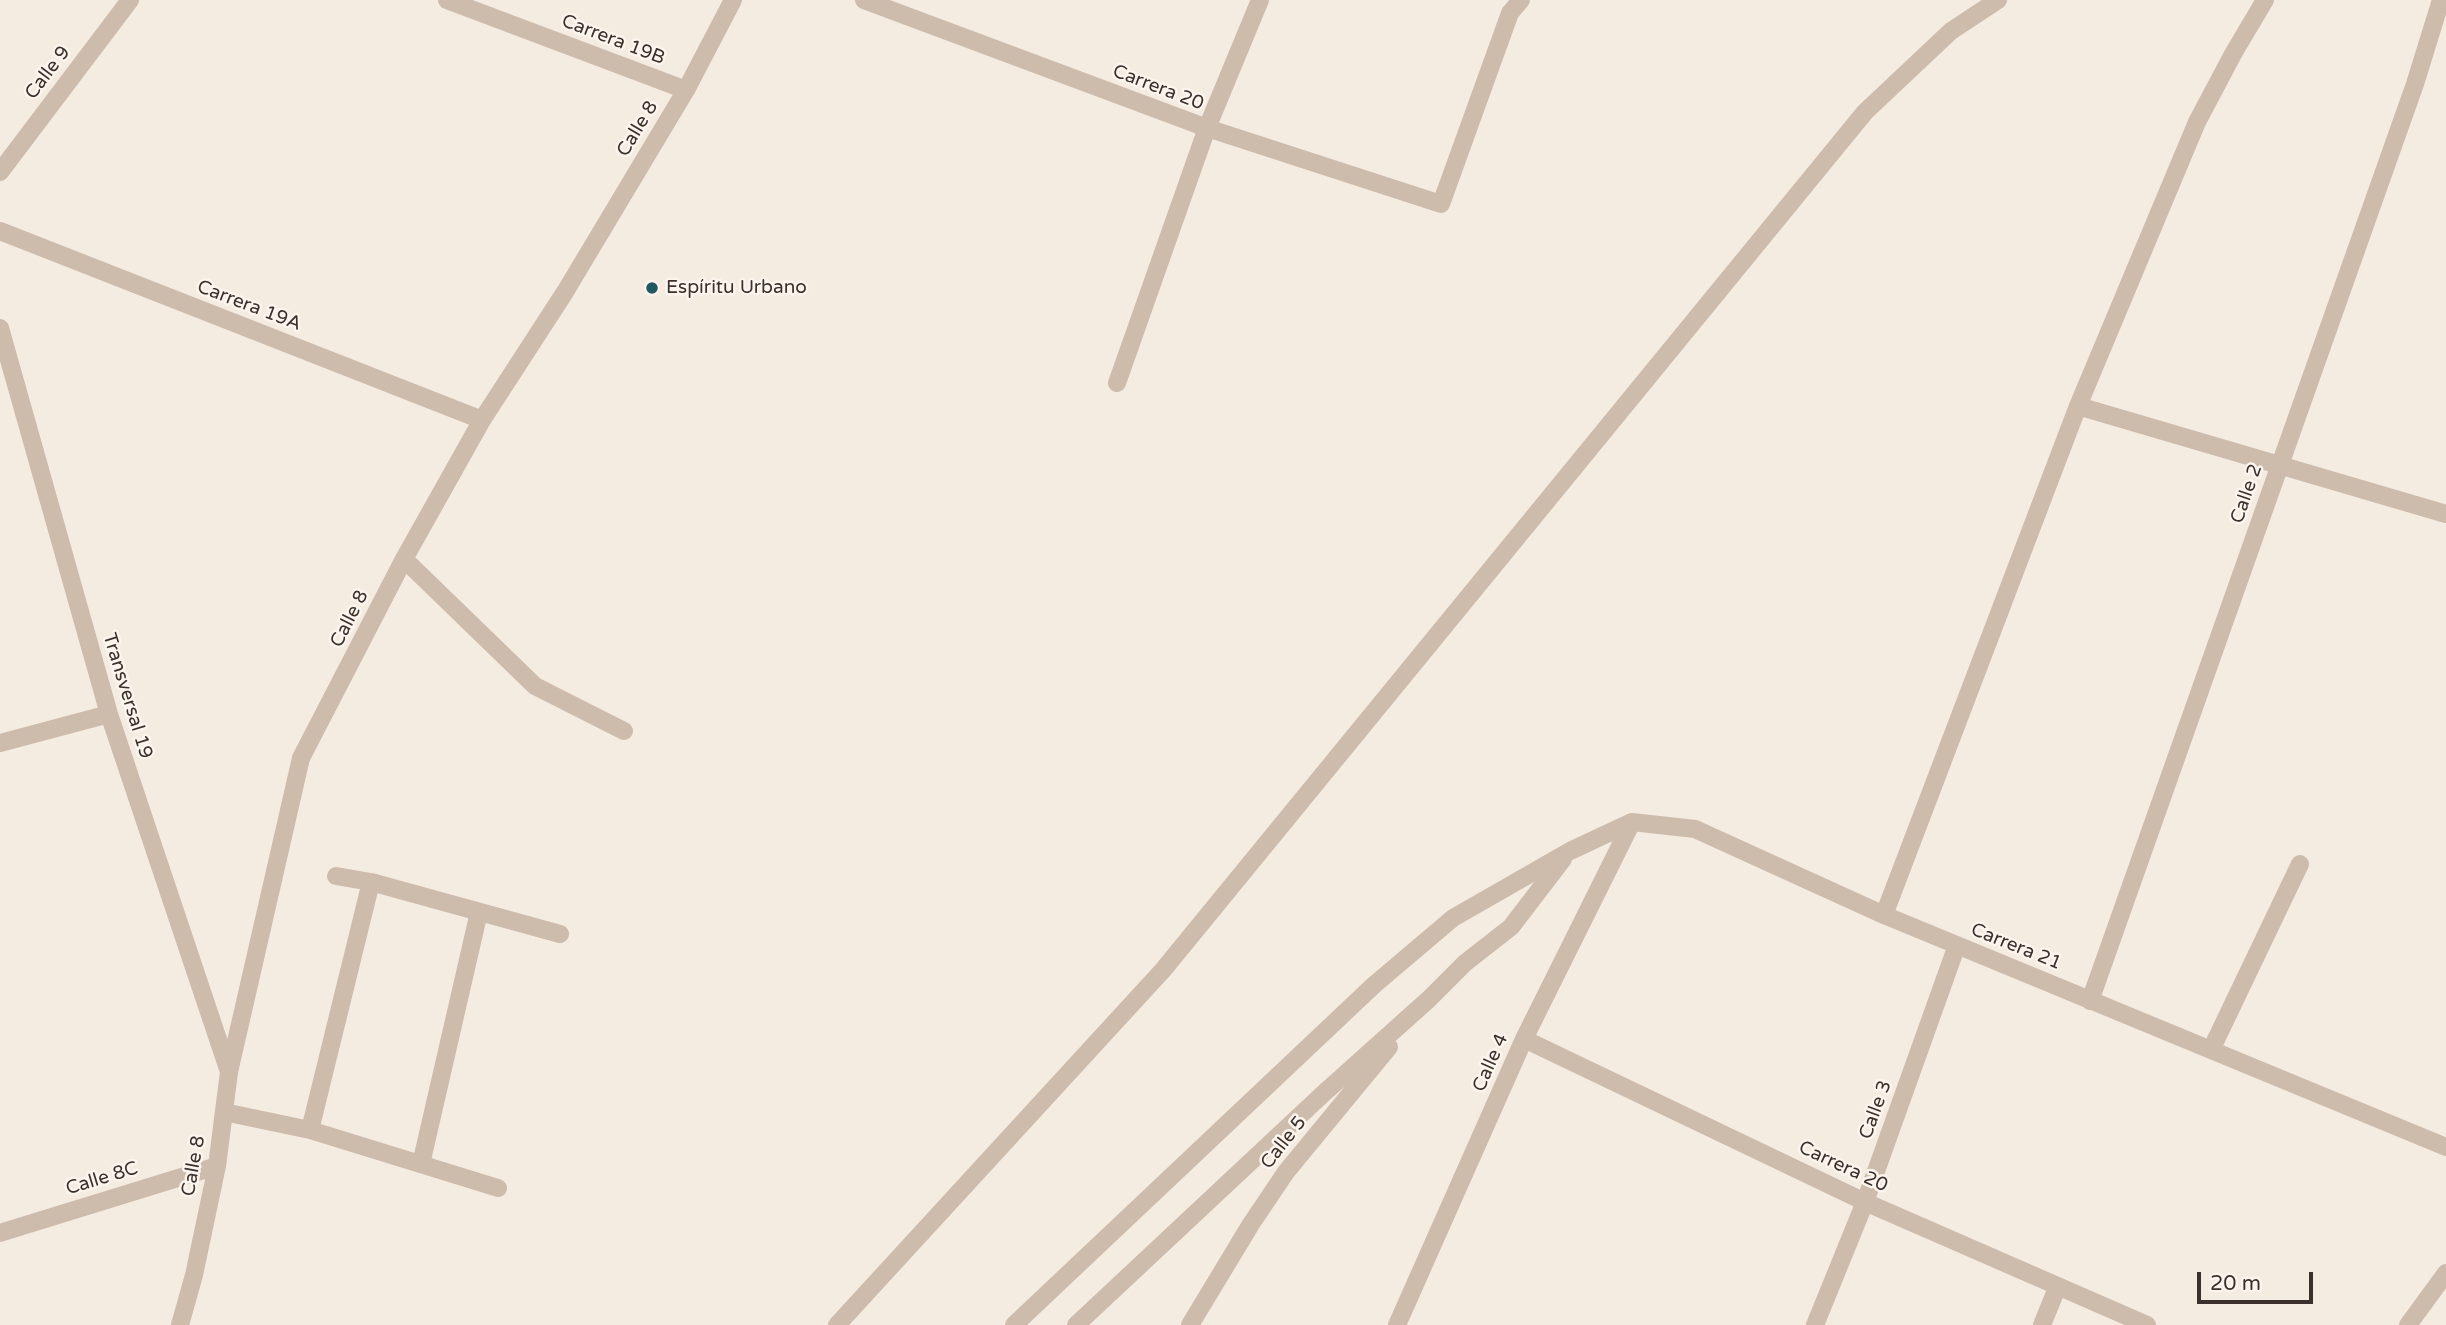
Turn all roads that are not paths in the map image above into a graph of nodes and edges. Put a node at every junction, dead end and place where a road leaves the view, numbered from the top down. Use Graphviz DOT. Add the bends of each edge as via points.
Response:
graph roads {
  1 [pos="130,0"];
  2 [pos="447,0"];
  3 [pos="733,0"];
  4 [pos="864,0"];
  5 [pos="1260,0"];
  6 [pos="1998,0"];
  7 [pos="2265,0"];
  8 [pos="2441,0"];
  9 [pos="1512,4"];
  10 [pos="686,90"];
  11 [pos="1207,128"];
  12 [pos="0,173"];
  13 [pos="0,231"];
  14 [pos="0,328"];
  15 [pos="1117,383"];
  16 [pos="2078,406"];
  17 [pos="482,420"];
  18 [pos="2280,465"];
  19 [pos="2446,514"];
  20 [pos="404,559"];
  21 [pos="109,714"];
  22 [pos="624,731"];
  23 [pos="0,743"];
  24 [pos="1632,822"];
  25 [pos="1570,851"];
  26 [pos="2300,864"];
  27 [pos="336,876"];
  28 [pos="371,882"];
  29 [pos="479,912"];
  30 [pos="1884,915"];
  31 [pos="560,934"];
  32 [pos="1957,946"];
  33 [pos="1429,999"];
  34 [pos="2090,1000"];
  35 [pos="1524,1039"];
  36 [pos="2211,1050"];
  37 [pos="229,1072"];
  38 [pos="224,1112"];
  39 [pos="310,1130"];
  40 [pos="2446,1147"];
  41 [pos="421,1164"];
  42 [pos="217,1166"];
  43 [pos="498,1188"];
  44 [pos="1866,1202"];
  45 [pos="0,1233"];
  46 [pos="2446,1273"];
  47 [pos="2057,1287"];
  48 [pos="180,1325"];
  49 [pos="837,1325"];
  50 [pos="1014,1325"];
  51 [pos="1076,1325"];
  52 [pos="1190,1325"];
  53 [pos="1397,1325"];
  54 [pos="1815,1325"];
  55 [pos="2042,1325"];
  56 [pos="2147,1325"];
  57 [pos="2408,1325"];
  1 -- 12 [label="street, Calle 9"];
  2 -- 10 [label="street, Carrera 19B"];
  3 -- 10 [label="street, Calle 8"];
  4 -- 11 [label="street, Carrera 20"];
  5 -- 11 [label="street"];
  6 -- 49 [label="street" via="1951,30 1865,112 1163,970"];
  7 -- 16 [label="street" via="2197,122"];
  8 -- 18 [label="street, Calle 2"];
  9 -- 11 [label="street, Carrera 20" via="1441,204"];
  10 -- 17 [label="street, Calle 8"];
  11 -- 15 [label="street"];
  13 -- 17 [label="street, Carrera 19A"];
  14 -- 21 [label="street, Transversal 19"];
  16 -- 18 [label="street"];
  16 -- 30 [label="street"];
  17 -- 20 [label="street, Calle 8"];
  18 -- 19 [label="street"];
  18 -- 34 [label="street, Calle 2"];
  20 -- 22 [label="street" via="535,686"];
  20 -- 37 [label="street, Calle 8" via="301,758"];
  21 -- 23 [label="street"];
  21 -- 37 [label="street, Transversal 19"];
  24 -- 25 [label="street"];
  24 -- 30 [label="street, Carrera 21" via="1695,829"];
  24 -- 35 [label="street, Calle 4"];
  25 -- 33 [label="street" via="1511,927"];
  25 -- 50 [label="street" via="1453,918 1374,985"];
  26 -- 36 [label="street"];
  27 -- 28 [label="street"];
  28 -- 29 [label="street"];
  28 -- 39 [label="street"];
  29 -- 31 [label="street"];
  29 -- 41 [label="street"];
  30 -- 32 [label="street, Carrera 21"];
  32 -- 34 [label="street, Carrera 21"];
  32 -- 44 [label="street, Calle 3"];
  33 -- 51 [label="street"];
  33 -- 52 [label="street, Calle 5" via="1286,1172"];
  34 -- 36 [label="street, Carrera 21"];
  35 -- 44 [label="street, Carrera 20"];
  35 -- 53 [label="street, Calle 4"];
  36 -- 40 [label="street, Carrera 21"];
  37 -- 38 [label="street, Calle 8"];
  38 -- 39 [label="street"];
  38 -- 42 [label="street, Calle 8"];
  39 -- 41 [label="street"];
  41 -- 43 [label="street"];
  42 -- 45 [label="street, Calle 8C"];
  42 -- 48 [label="street, Calle 8"];
  44 -- 47 [label="street, Carrera 20"];
  44 -- 54 [label="street, Calle 3"];
  46 -- 57 [label="street"];
  47 -- 55 [label="street"];
  47 -- 56 [label="street, Carrera 20"];
}
